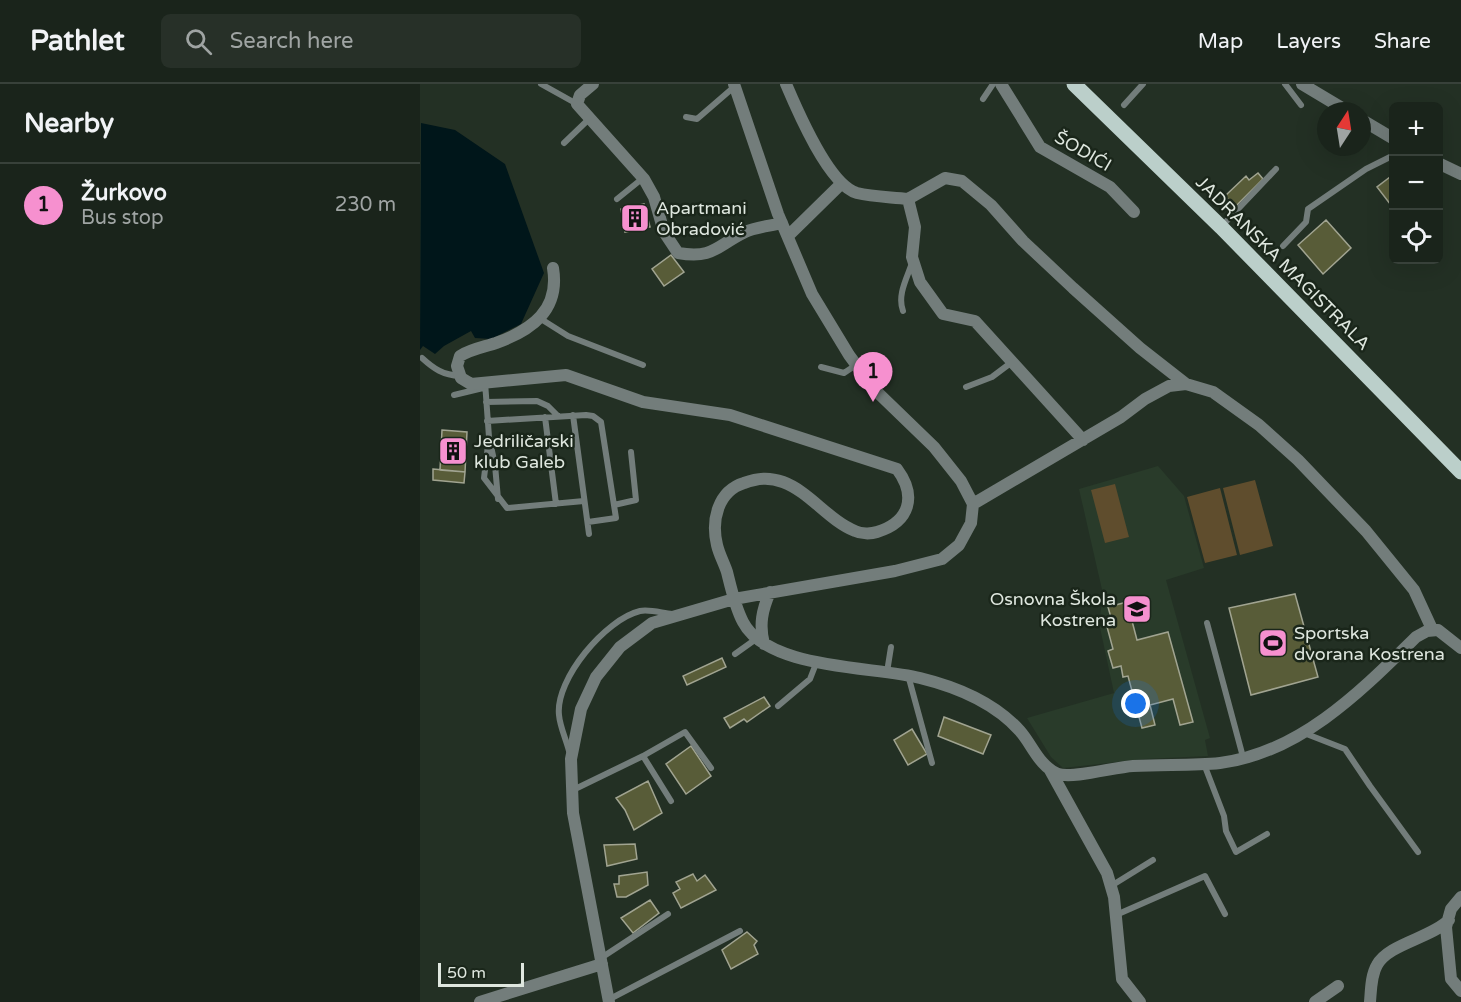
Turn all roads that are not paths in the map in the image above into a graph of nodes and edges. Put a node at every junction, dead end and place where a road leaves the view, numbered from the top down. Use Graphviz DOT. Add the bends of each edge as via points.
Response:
graph roads {
  1 [pos="541,84"];
  2 [pos="593,84"];
  3 [pos="786,84"];
  4 [pos="993,84"];
  5 [pos="1001,84"];
  6 [pos="1074,84"];
  7 [pos="1143,84"];
  8 [pos="1285,84"];
  9 [pos="1302,84"];
  10 [pos="734,85"];
  11 [pos="551,89"];
  12 [pos="544,97"];
  13 [pos="983,99"];
  14 [pos="1332,102"];
  15 [pos="577,104"];
  16 [pos="1124,105"];
  17 [pos="1301,105"];
  18 [pos="686,117"];
  19 [pos="589,119"];
  20 [pos="1371,125"];
  21 [pos="1389,136"];
  22 [pos="564,143"];
  23 [pos="1392,156"];
  24 [pos="1443,165"];
  25 [pos="1276,169"];
  26 [pos="1461,174"];
  27 [pos="643,178"];
  28 [pos="841,184"];
  29 [pos="617,199"];
  30 [pos="908,199"];
  31 [pos="1134,212"];
  32 [pos="782,223"];
  33 [pos="1221,227"];
  34 [pos="788,236"];
  35 [pos="1282,246"];
  36 [pos="914,260"];
  37 [pos="553,268"];
  38 [pos="903,311"];
  39 [pos="540,319"];
  40 [pos="422,358"];
  41 [pos="1012,362"];
  42 [pos="643,365"];
  43 [pos="856,365"];
  44 [pos="821,367"];
  45 [pos="460,376"];
  46 [pos="1186,384"];
  47 [pos="485,385"];
  48 [pos="966,387"];
  49 [pos="454,395"];
  50 [pos="486,402"];
  51 [pos="573,415"];
  52 [pos="558,416"];
  53 [pos="545,417"];
  54 [pos="487,421"];
  55 [pos="489,437"];
  56 [pos="1083,440"];
  57 [pos="631,452"];
  58 [pos="1461,472"];
  59 [pos="498,499"];
  60 [pos="584,501"];
  61 [pos="556,504"];
  62 [pos="973,504"];
  63 [pos="614,505"];
  64 [pos="588,522"];
  65 [pos="589,534"];
  66 [pos="770,592"];
  67 [pos="734,599"];
  68 [pos="678,614"];
  69 [pos="1208,623"];
  70 [pos="1432,629"];
  71 [pos="761,641"];
  72 [pos="891,647"];
  73 [pos="1461,648"];
  74 [pos="735,654"];
  75 [pos="817,661"];
  76 [pos="887,672"];
  77 [pos="908,675"];
  78 [pos="778,706"];
  79 [pos="1304,733"];
  80 [pos="644,756"];
  81 [pos="1243,757"];
  82 [pos="571,759"];
  83 [pos="932,763"];
  84 [pos="1204,764"];
  85 [pos="711,768"];
  86 [pos="1049,768"];
  87 [pos="572,790"];
  88 [pos="671,801"];
  89 [pos="1267,834"];
  90 [pos="1418,852"];
  91 [pos="1153,860"];
  92 [pos="1111,886"];
  93 [pos="1461,897"];
  94 [pos="668,914"];
  95 [pos="1225,914"];
  96 [pos="1116,916"];
  97 [pos="1449,921"];
  98 [pos="740,931"];
  99 [pos="602,961"];
  100 [pos="1338,986"];
  101 [pos="1461,991"];
  102 [pos="609,1001"];
  103 [pos="480,1002"];
  104 [pos="1140,1002"];
  105 [pos="1315,1002"];
  106 [pos="1370,1002"];
  1 -- 11 [label="lane"];
  2 -- 15 [label="street"];
  3 -- 28 [label="street" via="806,130"];
  4 -- 13 [label="lane"];
  5 -- 31 [label="street, ŠODIĆI" via="1040,147 1110,187"];
  6 -- 33 [label="main road, JADRANSKA MAGISTRALA"];
  7 -- 16 [label="lane"];
  8 -- 17 [label="lane"];
  9 -- 14 [label="street"];
  10 -- 18 [label="lane" via="696,118"];
  10 -- 32 [label="street"];
  11 -- 12 [label="lane"];
  11 -- 15 [label="lane"];
  15 -- 19 [label="street"];
  19 -- 22 [label="lane"];
  19 -- 27 [label="street"];
  20 -- 21 [label="street"];
  23 -- 35 [label="lane" via="1308,209 1306,222"];
  24 -- 26 [label="street"];
  25 -- 33 [label="lane"];
  27 -- 29 [label="lane"];
  27 -- 32 [label="street" via="654,198 664,232 678,253 707,254 747,231"];
  28 -- 30 [label="street" via="855,193"];
  28 -- 34 [label="street"];
  30 -- 36 [label="street" via="915,227"];
  30 -- 46 [label="street" via="945,178 962,181 1082,296"];
  32 -- 34 [label="street"];
  33 -- 58 [label="main road, JADRANSKA MAGISTRALA"];
  34 -- 43 [label="street" via="812,294"];
  36 -- 38 [label="lane" via="901,296"];
  36 -- 41 [label="street" via="920,282 943,314 975,321"];
  37 -- 39 [label="street" via="556,284"];
  39 -- 42 [label="lane" via="568,336"];
  39 -- 45 [label="street" via="515,336 460,356"];
  40 -- 45 [label="lane" via="435,370"];
  41 -- 48 [label="lane" via="992,377"];
  41 -- 56 [label="street"];
  43 -- 44 [label="lane" via="844,373"];
  43 -- 62 [label="street" via="874,389 934,447 961,481"];
  45 -- 47 [label="street" via="471,384"];
  46 -- 56 [label="street" via="1169,386 1145,399"];
  46 -- 70 [label="street" via="1213,392 1298,460 1366,531 1414,590"];
  47 -- 49 [label="lane"];
  47 -- 50 [label="lane"];
  47 -- 67 [label="street" via="566,375 643,402 730,415 897,469 905,480 908,496 904,514 895,525 872,533 856,532 787,483 770,478 735,486 721,500 715,518 717,544"];
  50 -- 52 [label="lane" via="537,401"];
  50 -- 54 [label="lane"];
  51 -- 52 [label="lane"];
  51 -- 60 [label="lane"];
  51 -- 63 [label="lane" via="593,416 601,422"];
  52 -- 53 [label="lane"];
  53 -- 54 [label="lane"];
  53 -- 61 [label="lane"];
  54 -- 55 [label="lane"];
  55 -- 59 [label="lane"];
  55 -- 59 [label="lane" via="484,478"];
  56 -- 62 [label="street"];
  57 -- 63 [label="lane" via="636,500"];
  59 -- 61 [label="lane" via="507,508"];
  60 -- 61 [label="lane"];
  60 -- 64 [label="lane"];
  62 -- 66 [label="street" via="971,523 959,545 942,559"];
  63 -- 64 [label="lane" via="616,518"];
  64 -- 65 [label="lane"];
  66 -- 67 [label="street"];
  66 -- 71 [label="street" via="764,606"];
  67 -- 68 [label="street"];
  67 -- 71 [label="street" via="743,623"];
  68 -- 82 [label="street" via="652,623 620,647 596,677 581,709"];
  68 -- 82 [label="lane" via="641,610 622,618 608,627 580,658 560,702 559,716"];
  69 -- 81 [label="lane"];
  70 -- 73 [label="street" via="1446,634"];
  70 -- 79 [label="street" via="1416,638 1344,705"];
  71 -- 74 [label="lane"];
  71 -- 75 [label="street" via="780,652"];
  72 -- 76 [label="lane"];
  75 -- 76 [label="street"];
  75 -- 78 [label="lane" via="810,679"];
  76 -- 77 [label="street"];
  77 -- 83 [label="lane"];
  77 -- 86 [label="street" via="975,697 1003,715"];
  79 -- 81 [label="street"];
  79 -- 90 [label="lane" via="1346,749"];
  80 -- 85 [label="lane" via="685,732"];
  80 -- 87 [label="lane"];
  80 -- 88 [label="lane"];
  81 -- 84 [label="street"];
  82 -- 87 [label="street"];
  84 -- 86 [label="street" via="1130,766 1061,775"];
  84 -- 89 [label="lane" via="1236,852"];
  86 -- 92 [label="street"];
  87 -- 99 [label="street"];
  91 -- 92 [label="lane"];
  92 -- 96 [label="street"];
  93 -- 97 [label="street" via="1451,909"];
  94 -- 99 [label="lane"];
  95 -- 96 [label="lane" via="1205,876"];
  96 -- 104 [label="street" via="1122,979"];
  97 -- 101 [label="street" via="1446,927 1451,979"];
  97 -- 106 [label="street" via="1377,964"];
  98 -- 102 [label="lane"];
  99 -- 102 [label="street"];
  99 -- 103 [label="street"];
  100 -- 105 [label="street"];
}
